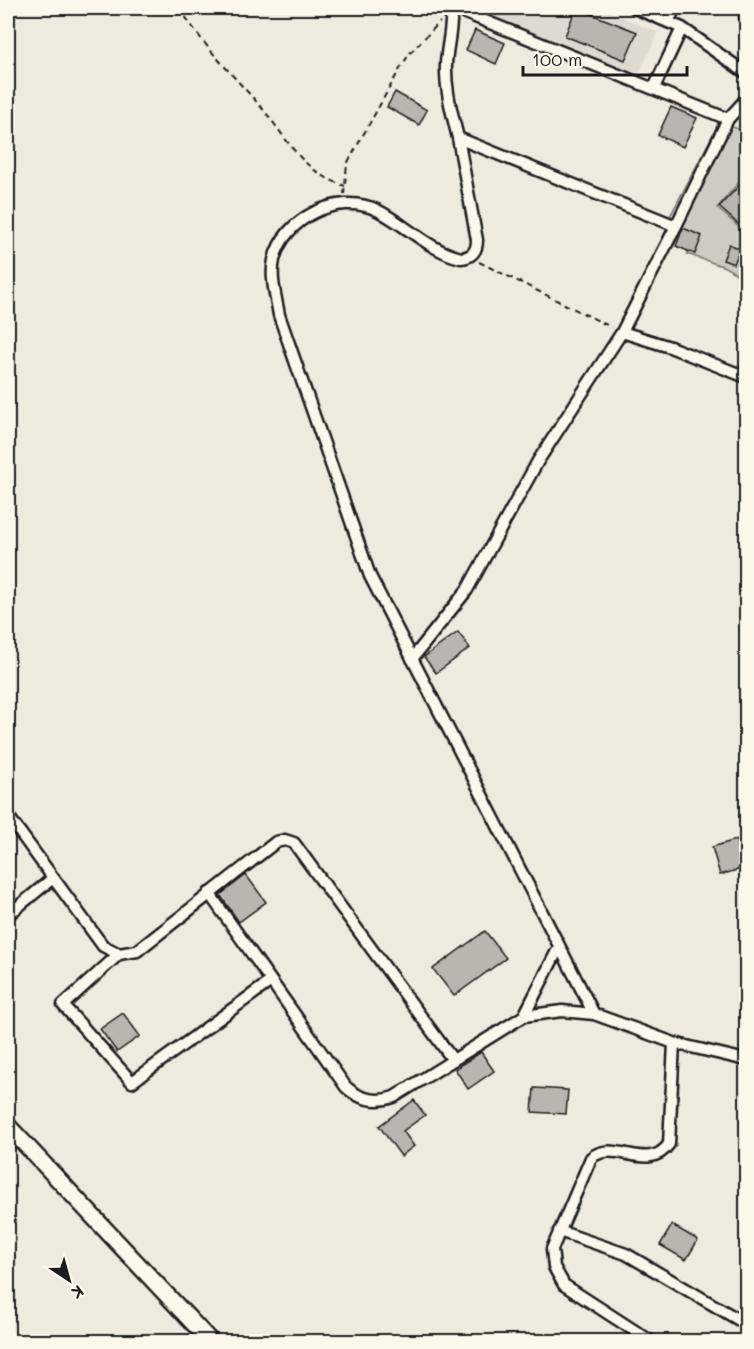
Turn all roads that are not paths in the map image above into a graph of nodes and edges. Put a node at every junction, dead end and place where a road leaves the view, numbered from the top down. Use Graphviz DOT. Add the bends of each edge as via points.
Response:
graph roads {
  1 [pos="452,8"];
  2 [pos="635,8"];
  3 [pos="675,8"];
  4 [pos="744,8"];
  5 [pos="668,22"];
  6 [pos="747,22"];
  7 [pos="682,28"];
  8 [pos="747,73"];
  9 [pos="654,88"];
  10 [pos="747,99"];
  11 [pos="728,119"];
  12 [pos="458,138"];
  13 [pos="676,226"];
  14 [pos="622,332"];
  15 [pos="747,377"];
  16 [pos="412,659"];
  17 [pos="8,816"];
  18 [pos="53,878"];
  19 [pos="209,893"];
  20 [pos="8,915"];
  21 [pos="558,949"];
  22 [pos="119,954"];
  23 [pos="271,981"];
  24 [pos="594,1014"];
  25 [pos="524,1016"];
  26 [pos="674,1043"];
  27 [pos="453,1060"];
  28 [pos="747,1060"];
  29 [pos="8,1126"];
  30 [pos="559,1231"];
  31 [pos="747,1324"];
  32 [pos="211,1341"];
  33 [pos="652,1341"];
  1 -- 9 [label="street"];
  1 -- 12 [label="street" via="446,81"];
  2 -- 5 [label="street"];
  3 -- 5 [label="street"];
  4 -- 6 [label="street"];
  5 -- 7 [label="street"];
  7 -- 8 [label="street"];
  7 -- 9 [label="street"];
  9 -- 11 [label="street"];
  10 -- 11 [label="street"];
  11 -- 13 [label="street"];
  12 -- 13 [label="street"];
  12 -- 16 [label="street" via="477,240 477,248 469,256 457,257 442,250 376,209 343,206 314,213 287,233 274,258 279,315 360,553"];
  13 -- 14 [label="street"];
  14 -- 15 [label="street"];
  14 -- 16 [label="street" via="538,461 467,590"];
  16 -- 21 [label="street"];
  17 -- 18 [label="street"];
  18 -- 20 [label="street"];
  18 -- 22 [label="street" via="103,946"];
  19 -- 22 [label="street" via="137,951"];
  19 -- 23 [label="street"];
  19 -- 27 [label="street" via="276,842 294,843"];
  21 -- 24 [label="street"];
  21 -- 25 [label="street"];
  22 -- 23 [label="street" via="63,1005 132,1082"];
  23 -- 27 [label="street" via="346,1088 363,1098 378,1101 394,1097"];
  24 -- 25 [label="street" via="562,1011"];
  24 -- 26 [label="street"];
  25 -- 27 [label="street"];
  26 -- 28 [label="street"];
  26 -- 30 [label="street" via="669,1144 649,1157 605,1150 596,1154 587,1163"];
  29 -- 32 [label="street"];
  30 -- 31 [label="street" via="626,1254"];
  30 -- 33 [label="street" via="551,1254 561,1282"];
}
